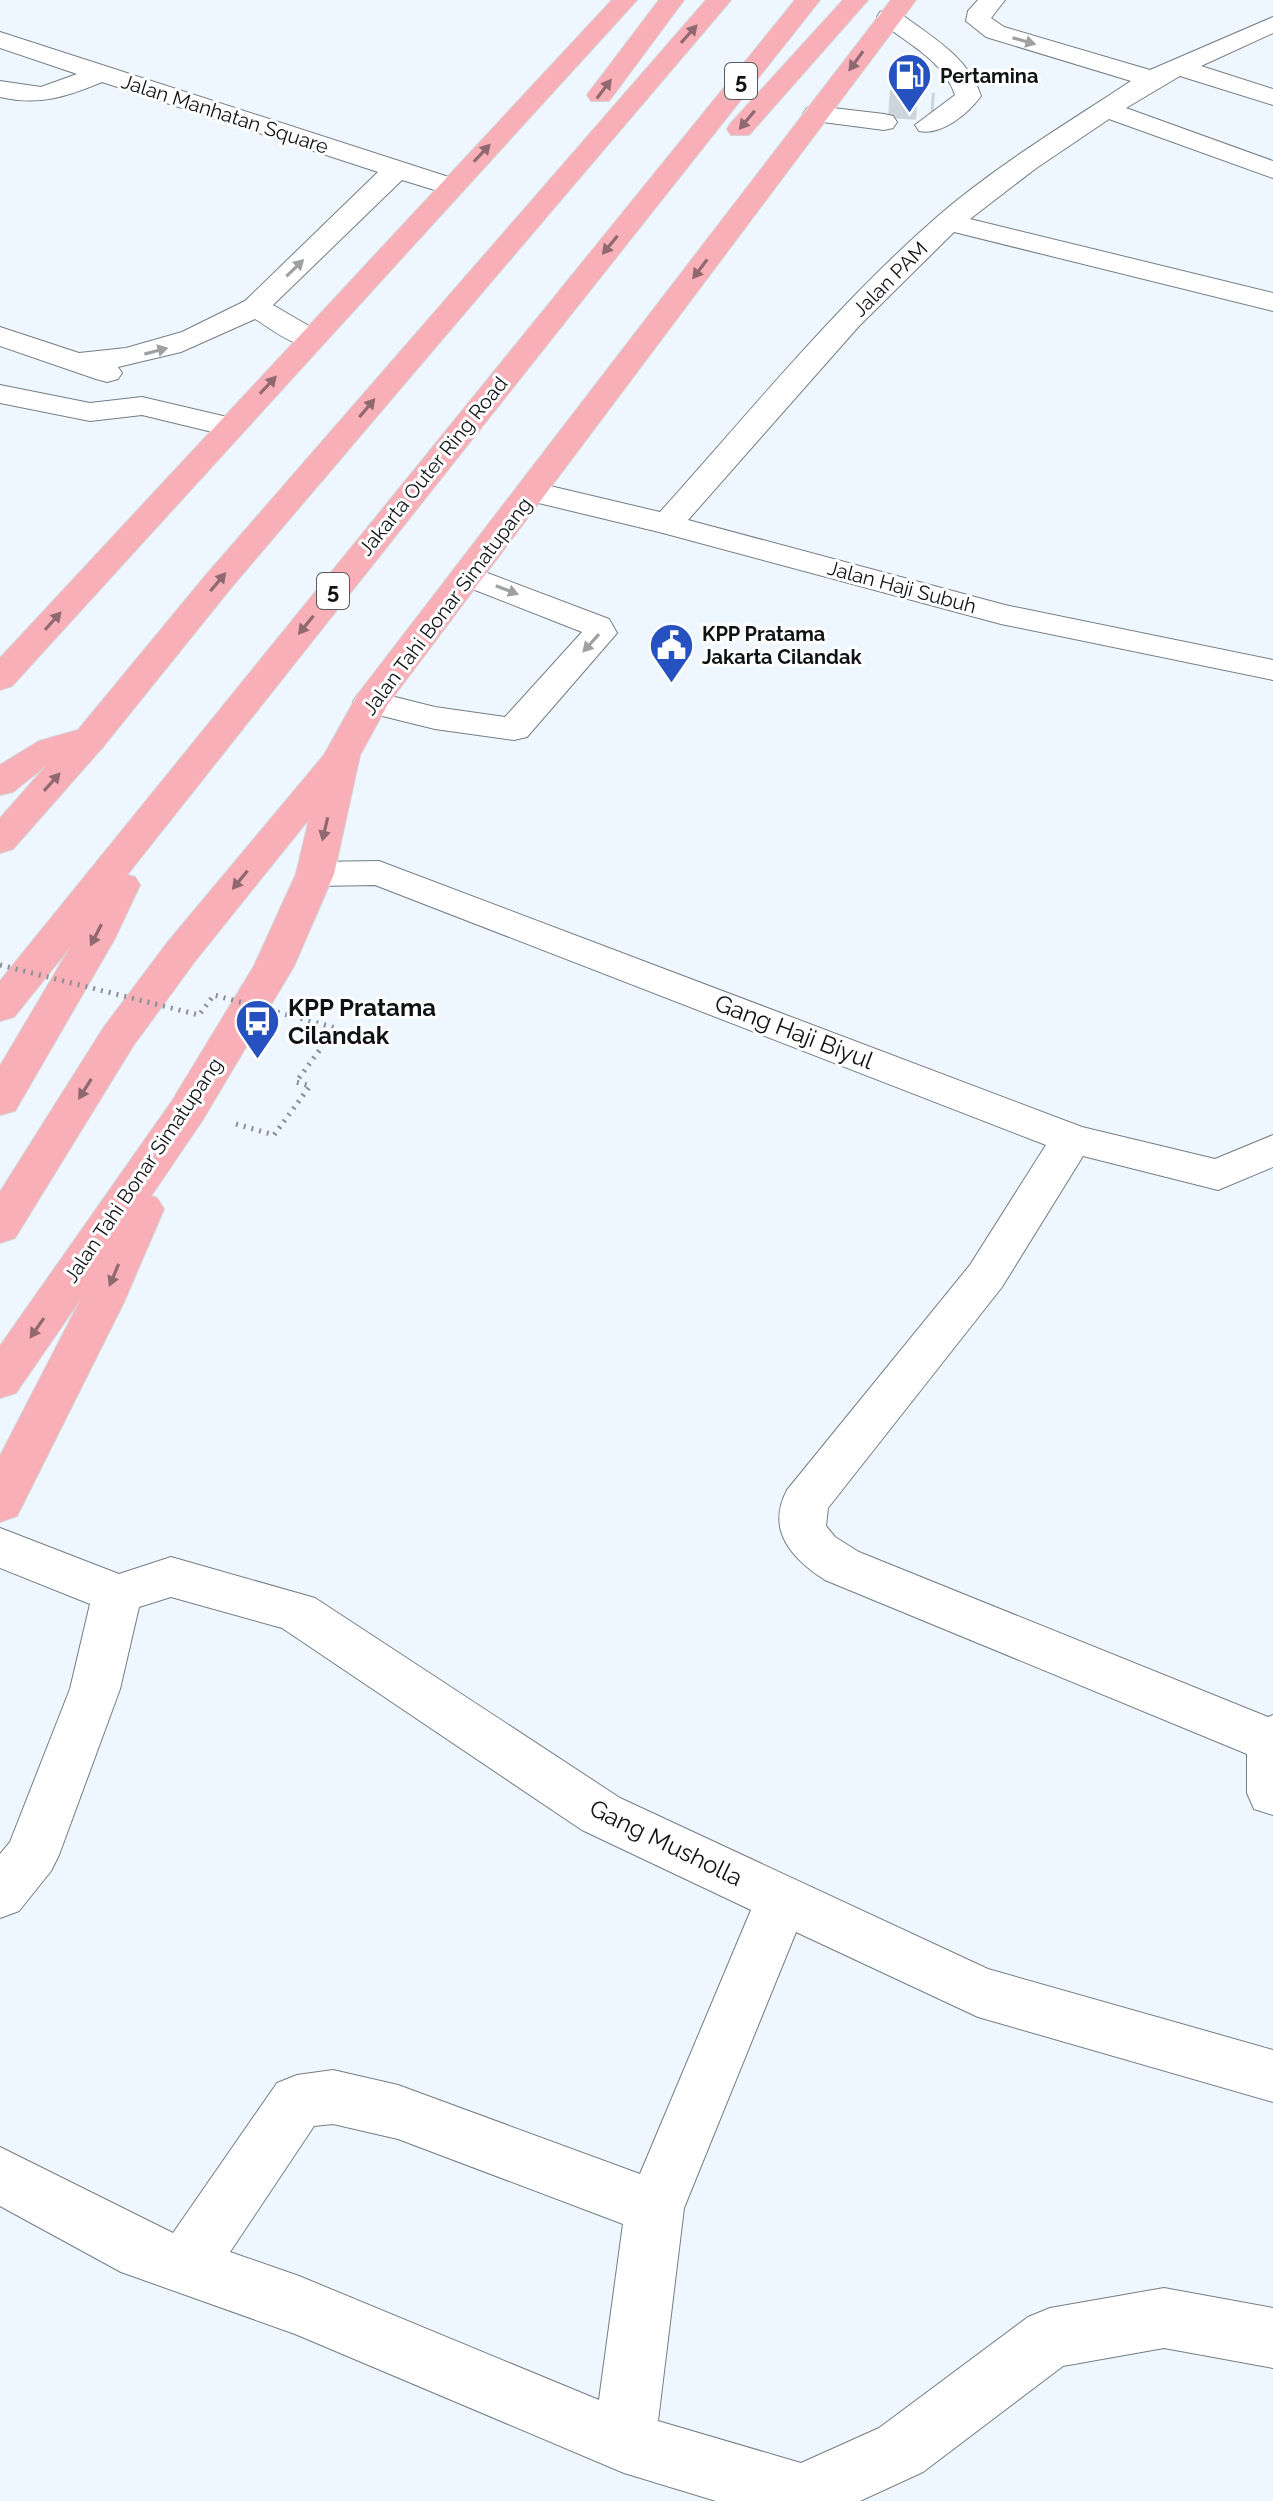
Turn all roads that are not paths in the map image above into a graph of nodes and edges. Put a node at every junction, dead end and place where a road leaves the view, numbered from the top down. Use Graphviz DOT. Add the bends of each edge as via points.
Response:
graph roads {
  1 [pos="625,0"];
  2 [pos="672,0"];
  3 [pos="719,0"];
  4 [pos="808,0"];
  5 [pos="856,0"];
  6 [pos="993,0"];
  7 [pos="897,8"];
  8 [pos="1273,24"];
  9 [pos="0,40"];
  10 [pos="100,73"];
  11 [pos="1165,73"];
  12 [pos="0,89"];
  13 [pos="1273,97"];
  14 [pos="823,105"];
  15 [pos="1106,109"];
  16 [pos="886,113"];
  17 [pos="939,114"];
  18 [pos="725,147"];
  19 [pos="396,170"];
  20 [pos="1273,170"];
  21 [pos="695,184"];
  22 [pos="451,187"];
  23 [pos="948,222"];
  24 [pos="469,291"];
  25 [pos="1273,302"];
  26 [pos="255,307"];
  27 [pos="0,336"];
  28 [pos="310,339"];
  29 [pos="79,362"];
  30 [pos="511,366"];
  31 [pos="0,394"];
  32 [pos="142,406"];
  33 [pos="229,427"];
  34 [pos="533,492"];
  35 [pos="667,524"];
  36 [pos="469,576"];
  37 [pos="6,664"];
  38 [pos="1273,670"];
  39 [pos="371,702"];
  40 [pos="89,740"];
  41 [pos="342,755"];
  42 [pos="0,784"];
  43 [pos="155,815"];
  44 [pos="0,841"];
  45 [pos="315,874"];
  46 [pos="0,1008"];
  47 [pos="0,1101"];
  48 [pos="176,1125"];
  49 [pos="1072,1139"];
  50 [pos="1273,1150"];
  51 [pos="0,1227"];
  52 [pos="0,1381"];
  53 [pos="0,1503"];
  54 [pos="0,1547"];
  55 [pos="117,1594"];
  56 [pos="1272,1739"];
  57 [pos="1273,1793"];
  58 [pos="0,1894"];
  59 [pos="782,1900"];
  60 [pos="1273,2076"];
  61 [pos="0,2175"];
  62 [pos="655,2208"];
  63 [pos="186,2266"];
  64 [pos="1273,2338"];
  65 [pos="624,2442"];
  22 -- 1 [label="highway, one-way"];
  24 -- 2 [label="highway, one-way" via="491,234"];
  24 -- 3 [label="highway, one-way"];
  4 -- 30 [label="highway, Jakarta Outer Ring Road / 5, one-way"];
  5 -- 18 [label="highway, one-way"];
  6 -- 11 [label="street, one-way" via="980,11 978,21 995,32"];
  7 -- 14 [label="highway, Jalan Tahi Bonar Simatupang, one-way"];
  7 -- 17 [label="street" via="967,85 968,96"];
  8 -- 11 [label="street, Jalan PAM"];
  9 -- 10 [label="street, Jalan Manhatan Square"];
  10 -- 12 [label="street" via="46,96"];
  10 -- 19 [label="street, Jalan Manhatan Square"];
  11 -- 13 [label="street"];
  11 -- 15 [label="street, Jalan PAM"];
  14 -- 16 [label="street"];
  14 -- 34 [label="highway, Jalan Tahi Bonar Simatupang, one-way"];
  15 -- 20 [label="street"];
  15 -- 23 [label="street, Jalan PAM"];
  19 -- 22 [label="street, Jalan Manhatan Square"];
  26 -- 19 [label="street, one-way"];
  21 -- 30 [label="highway" via="585,316"];
  22 -- 28 [label="highway"];
  23 -- 25 [label="street"];
  23 -- 35 [label="street, Jalan PAM" via="849,320"];
  40 -- 24 [label="highway, one-way"];
  26 -- 28 [label="street"];
  29 -- 26 [label="street, one-way" via="159,351"];
  27 -- 29 [label="street"];
  33 -- 28 [label="highway, one-way"];
  29 -- 32 [label="street" via="127,381"];
  30 -- 43 [label="highway, Jakarta Outer Ring Road / 5, one-way"];
  31 -- 32 [label="street" via="90,412"];
  32 -- 33 [label="street"];
  37 -- 33 [label="highway, one-way"];
  34 -- 35 [label="street, Jalan Haji Subuh"];
  34 -- 36 [label="highway, Jalan Tahi Bonar Simatupang"];
  35 -- 38 [label="street, Jalan Haji Subuh" via="1001,614"];
  36 -- 39 [label="highway, Jalan Tahi Bonar Simatupang"];
  36 -- 39 [label="street, one-way" via="597,626 600,633 514,729"];
  39 -- 41 [label="highway, Jalan Tahi Bonar Simatupang"];
  40 -- 42 [label="highway" via="51,747"];
  44 -- 40 [label="highway, one-way"];
  41 -- 45 [label="highway, Jalan Tahi Bonar Simatupang, one-way"];
  41 -- 51 [label="highway, one-way" via="118,1037"];
  43 -- 46 [label="highway, Jakarta Outer Ring Road / 5"];
  43 -- 47 [label="highway, one-way" via="94,940"];
  45 -- 48 [label="highway, Jalan Tahi Bonar Simatupang" via="274,966"];
  45 -- 49 [label="street, Gang Haji Biyul" via="379,873"];
  48 -- 52 [label="highway, Jalan Tahi Bonar Simatupang, one-way"];
  48 -- 53 [label="highway, one-way" via="102,1302"];
  49 -- 50 [label="street, Gang Haji Biyul" via="1218,1175"];
  49 -- 56 [label="street" via="986,1276 804,1503 802,1530 818,1551 842,1566"];
  54 -- 55 [label="street"];
  55 -- 58 [label="street" via="95,1689 32,1855"];
  55 -- 59 [label="street, Gang Musholla" via="171,1577 297,1612 601,1814"];
  56 -- 57 [label="street"];
  59 -- 60 [label="street, Gang Musholla" via="978,1992"];
  59 -- 62 [label="street"];
  61 -- 63 [label="street" via="142,2251"];
  62 -- 63 [label="street" via="398,2112 333,2097 297,2102"];
  62 -- 65 [label="street"];
  63 -- 65 [label="street" via="299,2306"];
  64 -- 65 [label="street" via="1164,2318 1050,2338 901,2450 802,2495"];
}
